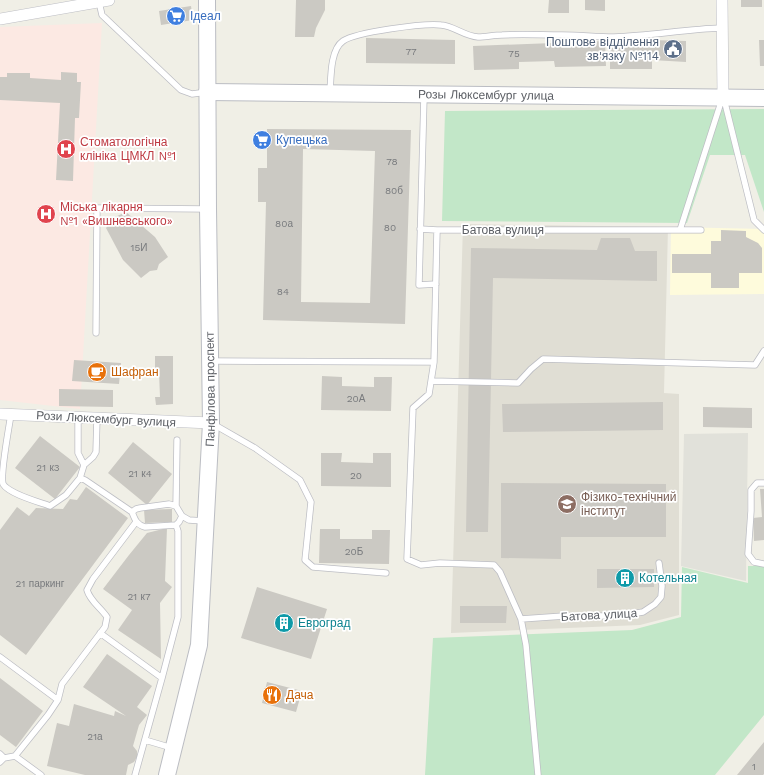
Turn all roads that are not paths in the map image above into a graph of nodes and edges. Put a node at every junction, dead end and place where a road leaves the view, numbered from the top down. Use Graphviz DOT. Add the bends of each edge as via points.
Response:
graph roads {
  1 [pos="207,0"];
  2 [pos="722,0"];
  3 [pos="104,1"];
  4 [pos="0,19"];
  5 [pos="722,28"];
  6 [pos="207,92"];
  7 [pos="330,93"];
  8 [pos="424,94"];
  9 [pos="723,97"];
  10 [pos="764,98"];
  11 [pos="208,209"];
  12 [pos="420,229"];
  13 [pos="437,230"];
  14 [pos="680,230"];
  15 [pos="701,230"];
  16 [pos="764,230"];
  17 [pos="436,284"];
  18 [pos="96,333"];
  19 [pos="764,352"];
  20 [pos="210,361"];
  21 [pos="434,362"];
  22 [pos="431,382"];
  23 [pos="6,414"];
  24 [pos="78,417"];
  25 [pos="97,418"];
  26 [pos="211,423"];
  27 [pos="177,440"];
  28 [pos="84,465"];
  29 [pos="80,478"];
  30 [pos="764,483"];
  31 [pos="176,506"];
  32 [pos="132,512"];
  33 [pos="182,516"];
  34 [pos="206,521"];
  35 [pos="136,522"];
  36 [pos="176,524"];
  37 [pos="660,563"];
  38 [pos="764,564"];
  39 [pos="386,573"];
  40 [pos="520,618"];
  41 [pos="100,633"];
  42 [pos="0,657"];
  43 [pos="162,678"];
  44 [pos="58,700"];
  45 [pos="145,740"];
  46 [pos="173,748"];
  47 [pos="15,756"];
  48 [pos="1,758"];
  49 [pos="41,775"];
  50 [pos="135,775"];
  51 [pos="167,775"];
  52 [pos="538,775"];
  1 -- 6 [label="main road, Панфілова проспект"];
  2 -- 5 [label="street"];
  3 -- 4 [label="street"];
  3 -- 6 [label="lane" via="102,15 181,90 192,94"];
  5 -- 7 [label="lane" via="697,28 612,37 479,37 469,36 441,25 411,26 352,37 342,42 333,59"];
  5 -- 9 [label="street"];
  6 -- 7 [label="main road, Розы Люксембург улица"];
  6 -- 11 [label="main road, Панфілова проспект"];
  7 -- 8 [label="main road, Розы Люксембург улица"];
  8 -- 9 [label="main road, Розы Люксембург улица"];
  8 -- 12 [label="lane"];
  9 -- 10 [label="main road, Розы Люксембург улица"];
  9 -- 14 [label="lane"];
  9 -- 16 [label="lane" via="754,220"];
  11 -- 18 [label="lane" via="96,208"];
  11 -- 20 [label="main road, Панфілова проспект"];
  12 -- 13 [label="lane, Батова вулиця"];
  12 -- 17 [label="lane" via="419,285"];
  13 -- 14 [label="lane, Батова вулиця"];
  13 -- 17 [label="lane"];
  14 -- 15 [label="lane, Батова вулиця"];
  17 -- 21 [label="lane"];
  19 -- 22 [label="lane" via="755,366 543,359 518,383"];
  20 -- 21 [label="lane"];
  20 -- 26 [label="main road, Панфілова проспект"];
  21 -- 22 [label="lane"];
  22 -- 40 [label="lane" via="430,394 413,408 407,559 421,565 494,565 500,572"];
  23 -- 24 [label="street, Рози Люксембург вулиця"];
  23 -- 29 [label="lane" via="1,478 7,488 50,506 66,495"];
  24 -- 25 [label="street, Рози Люксембург вулиця"];
  24 -- 28 [label="lane" via="78,453"];
  25 -- 26 [label="street, Рози Люксембург вулиця"];
  25 -- 28 [label="lane" via="96,452"];
  26 -- 34 [label="main road, Панфілова проспект"];
  26 -- 39 [label="lane" via="255,448 300,480 311,502 305,560 313,568"];
  27 -- 31 [label="lane"];
  28 -- 29 [label="lane"];
  29 -- 32 [label="lane"];
  30 -- 38 [label="lane" via="757,483 751,490 748,554 754,562"];
  31 -- 32 [label="lane" via="169,504 140,508"];
  31 -- 33 [label="lane"];
  32 -- 35 [label="lane"];
  33 -- 34 [label="lane" via="189,520"];
  33 -- 36 [label="lane"];
  34 -- 46 [label="main road, Панфілова проспект" via="199,645"];
  35 -- 36 [label="lane" via="145,527"];
  35 -- 41 [label="lane" via="87,590 90,598 107,617"];
  36 -- 43 [label="lane" via="178,617"];
  37 -- 40 [label="lane, Батова улица" via="661,597 643,612 587,617"];
  40 -- 52 [label="lane" via="526,645"];
  41 -- 43 [label="lane"];
  41 -- 44 [label="lane" via="62,684"];
  42 -- 44 [label="lane"];
  43 -- 45 [label="lane"];
  44 -- 47 [label="lane"];
  45 -- 46 [label="lane"];
  45 -- 50 [label="lane"];
  46 -- 51 [label="main road, Панфілова проспект"];
  47 -- 48 [label="lane"];
  47 -- 49 [label="lane"];
}
